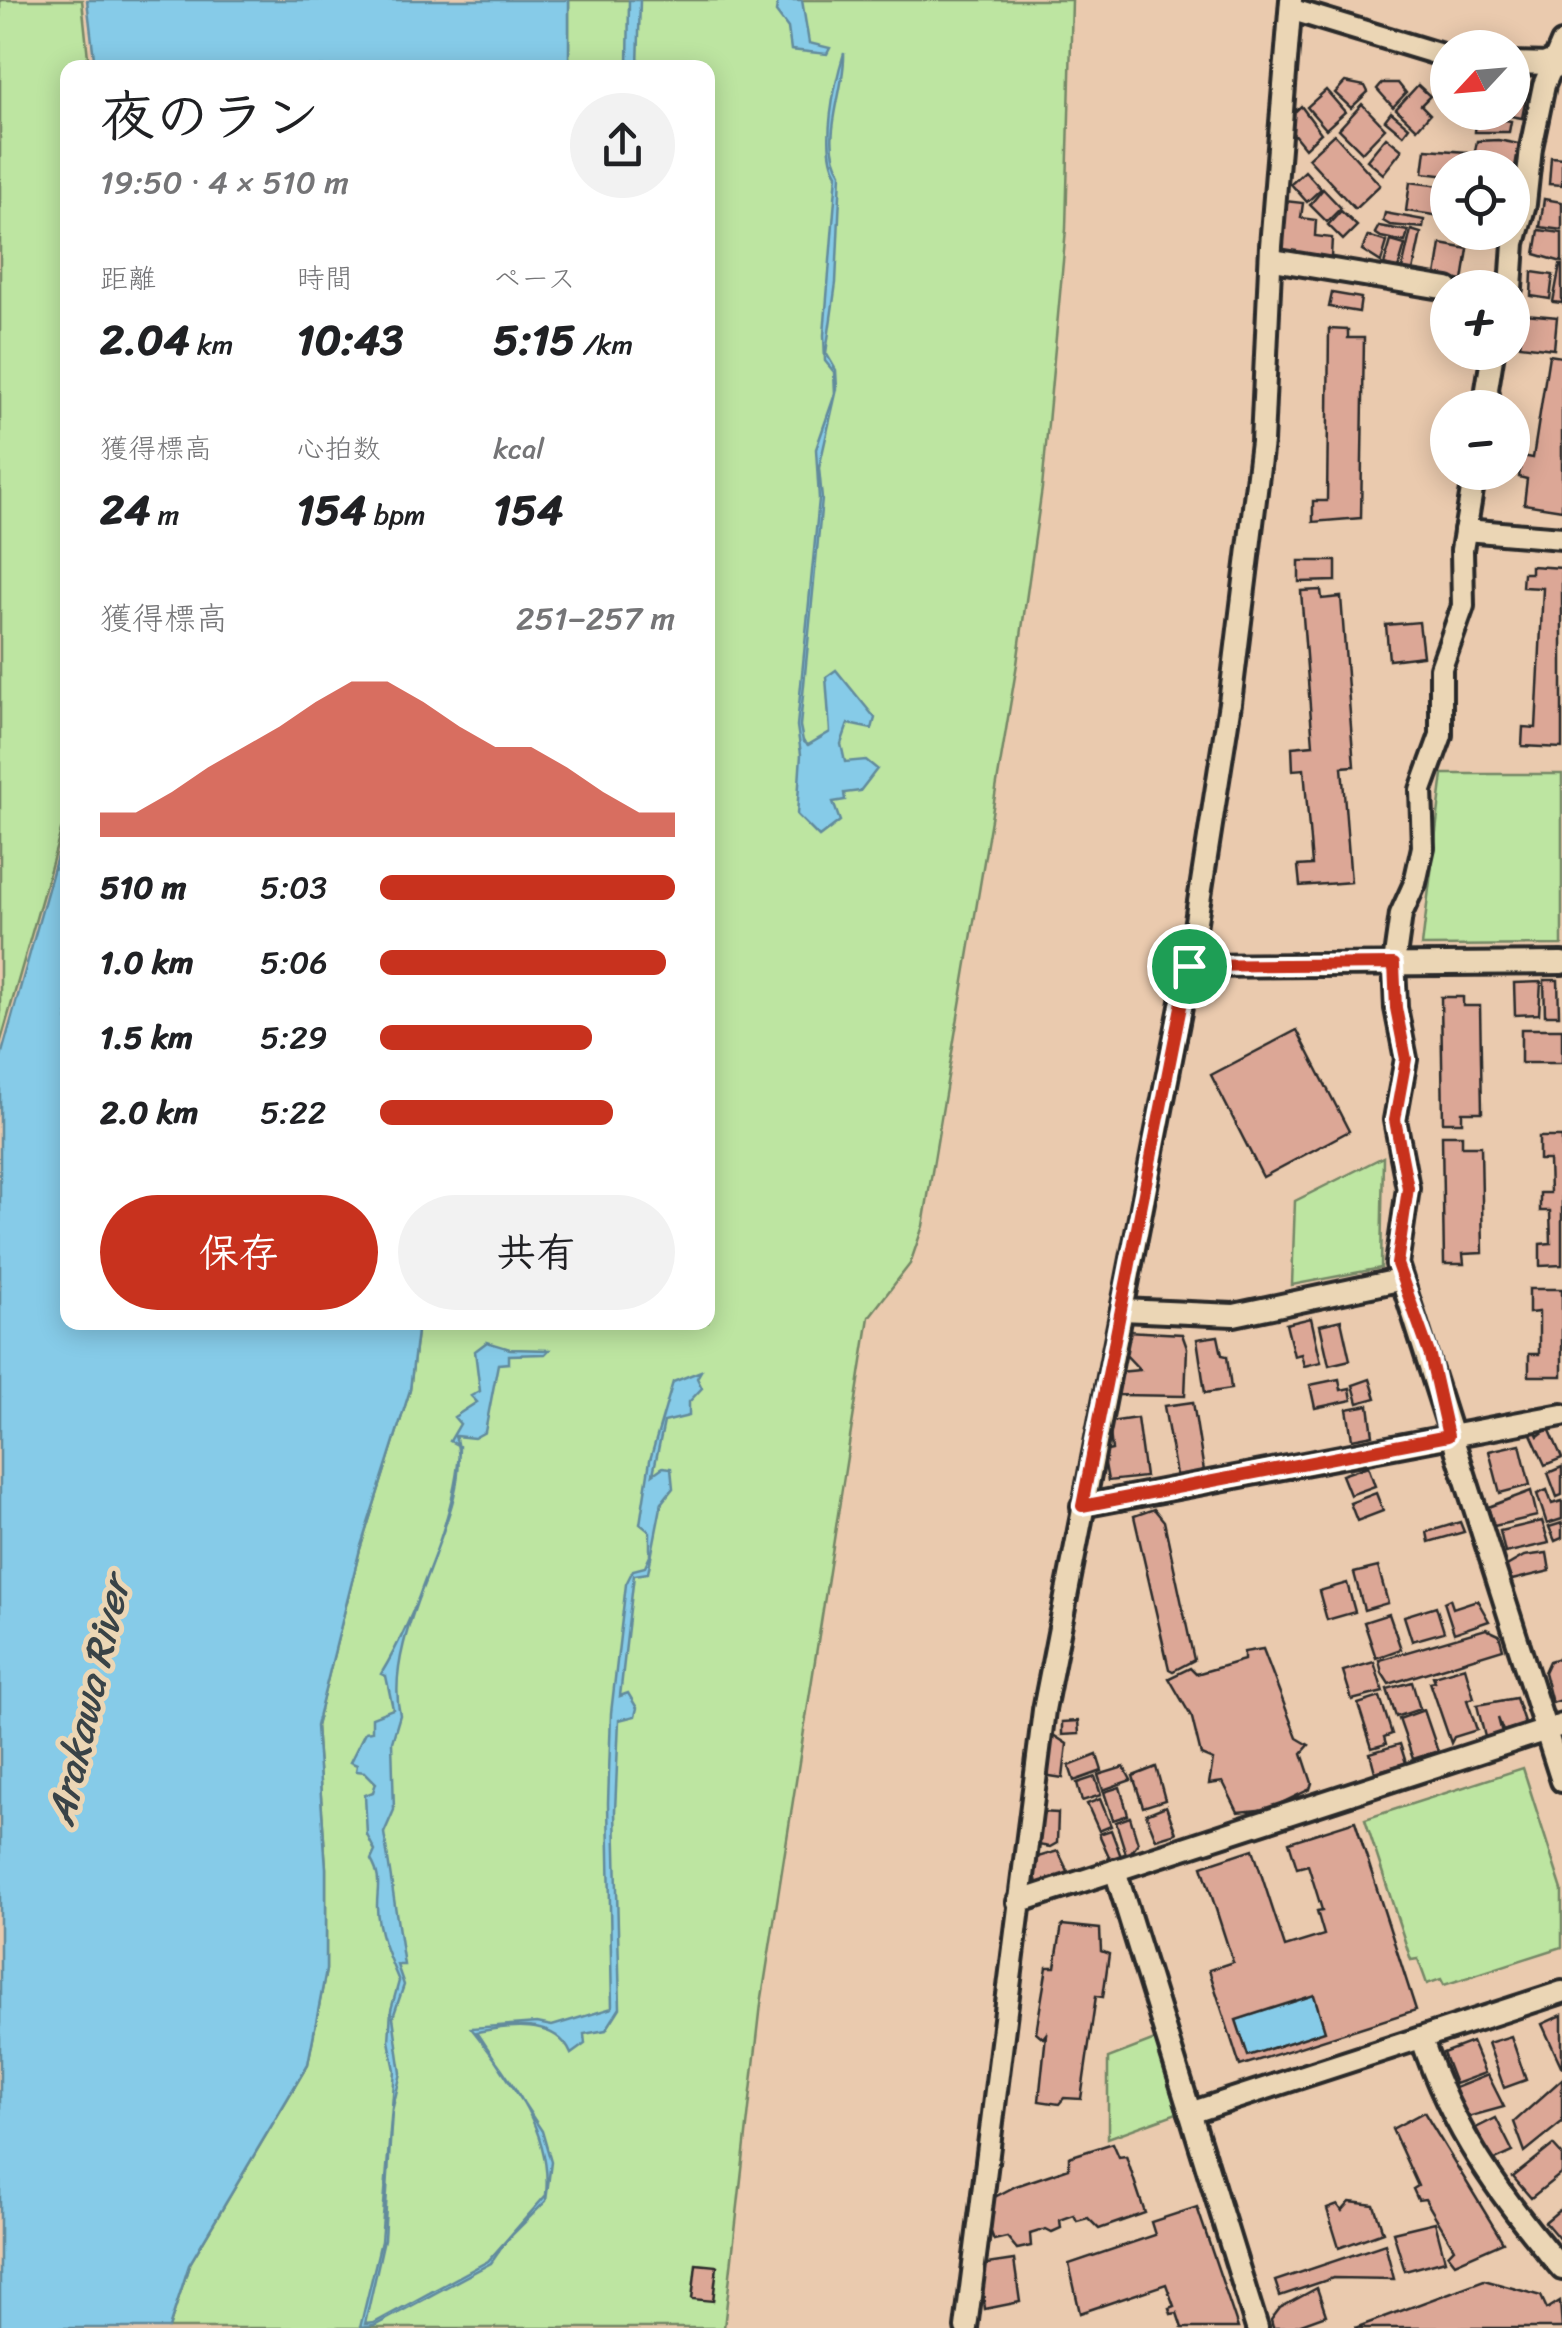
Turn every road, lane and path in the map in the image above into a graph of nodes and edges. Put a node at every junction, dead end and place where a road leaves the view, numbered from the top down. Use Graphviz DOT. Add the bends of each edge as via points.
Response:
graph roads {
  1 [pos="1292,5"];
  2 [pos="1430,52"];
  3 [pos="1558,57"];
  4 [pos="1530,61"];
  5 [pos="1274,260"];
  6 [pos="1512,270"];
  7 [pos="1430,286"];
  8 [pos="1471,490"];
  9 [pos="1465,530"];
  10 [pos="1562,538"];
  11 [pos="1562,963"];
  12 [pos="1394,964"];
  13 [pos="1189,966"];
  14 [pos="1399,1280"];
  15 [pos="1122,1310"];
  16 [pos="1562,1415"];
  17 [pos="1448,1436"];
  18 [pos="1082,1506"];
  19 [pos="1554,1728"];
  20 [pos="1562,1781"];
  21 [pos="1115,1870"];
  22 [pos="1018,1902"];
  23 [pos="1562,1992"];
  24 [pos="1422,2038"];
  25 [pos="1190,2113"];
  26 [pos="1562,2269"];
  27 [pos="966,2328"];
  28 [pos="1257,2328"];
  1 -- 2 [label="street"];
  1 -- 5 [label="street"];
  3 -- 4 [label="street"];
  3 -- 6 [label="street"];
  5 -- 7 [label="street"];
  5 -- 13 [label="street" via="1262,442"];
  8 -- 9 [label="street"];
  9 -- 10 [label="street"];
  9 -- 12 [label="street" via="1463,606 1441,668 1441,735 1421,790 1421,857"];
  11 -- 12 [label="street"];
  12 -- 13 [label="street"];
  12 -- 14 [label="street" via="1406,1059 1395,1120 1408,1188"];
  13 -- 15 [label="street"];
  14 -- 15 [label="street" via="1234,1314"];
  14 -- 17 [label="street" via="1416,1312"];
  15 -- 18 [label="street"];
  16 -- 17 [label="street"];
  17 -- 18 [label="street"];
  17 -- 19 [label="street"];
  18 -- 22 [label="street"];
  19 -- 20 [label="street"];
  19 -- 21 [label="street"];
  21 -- 22 [label="street"];
  21 -- 25 [label="street"];
  22 -- 27 [label="street"];
  23 -- 24 [label="street"];
  24 -- 25 [label="street"];
  24 -- 26 [label="street" via="1468,2146"];
  25 -- 28 [label="street"];
}
